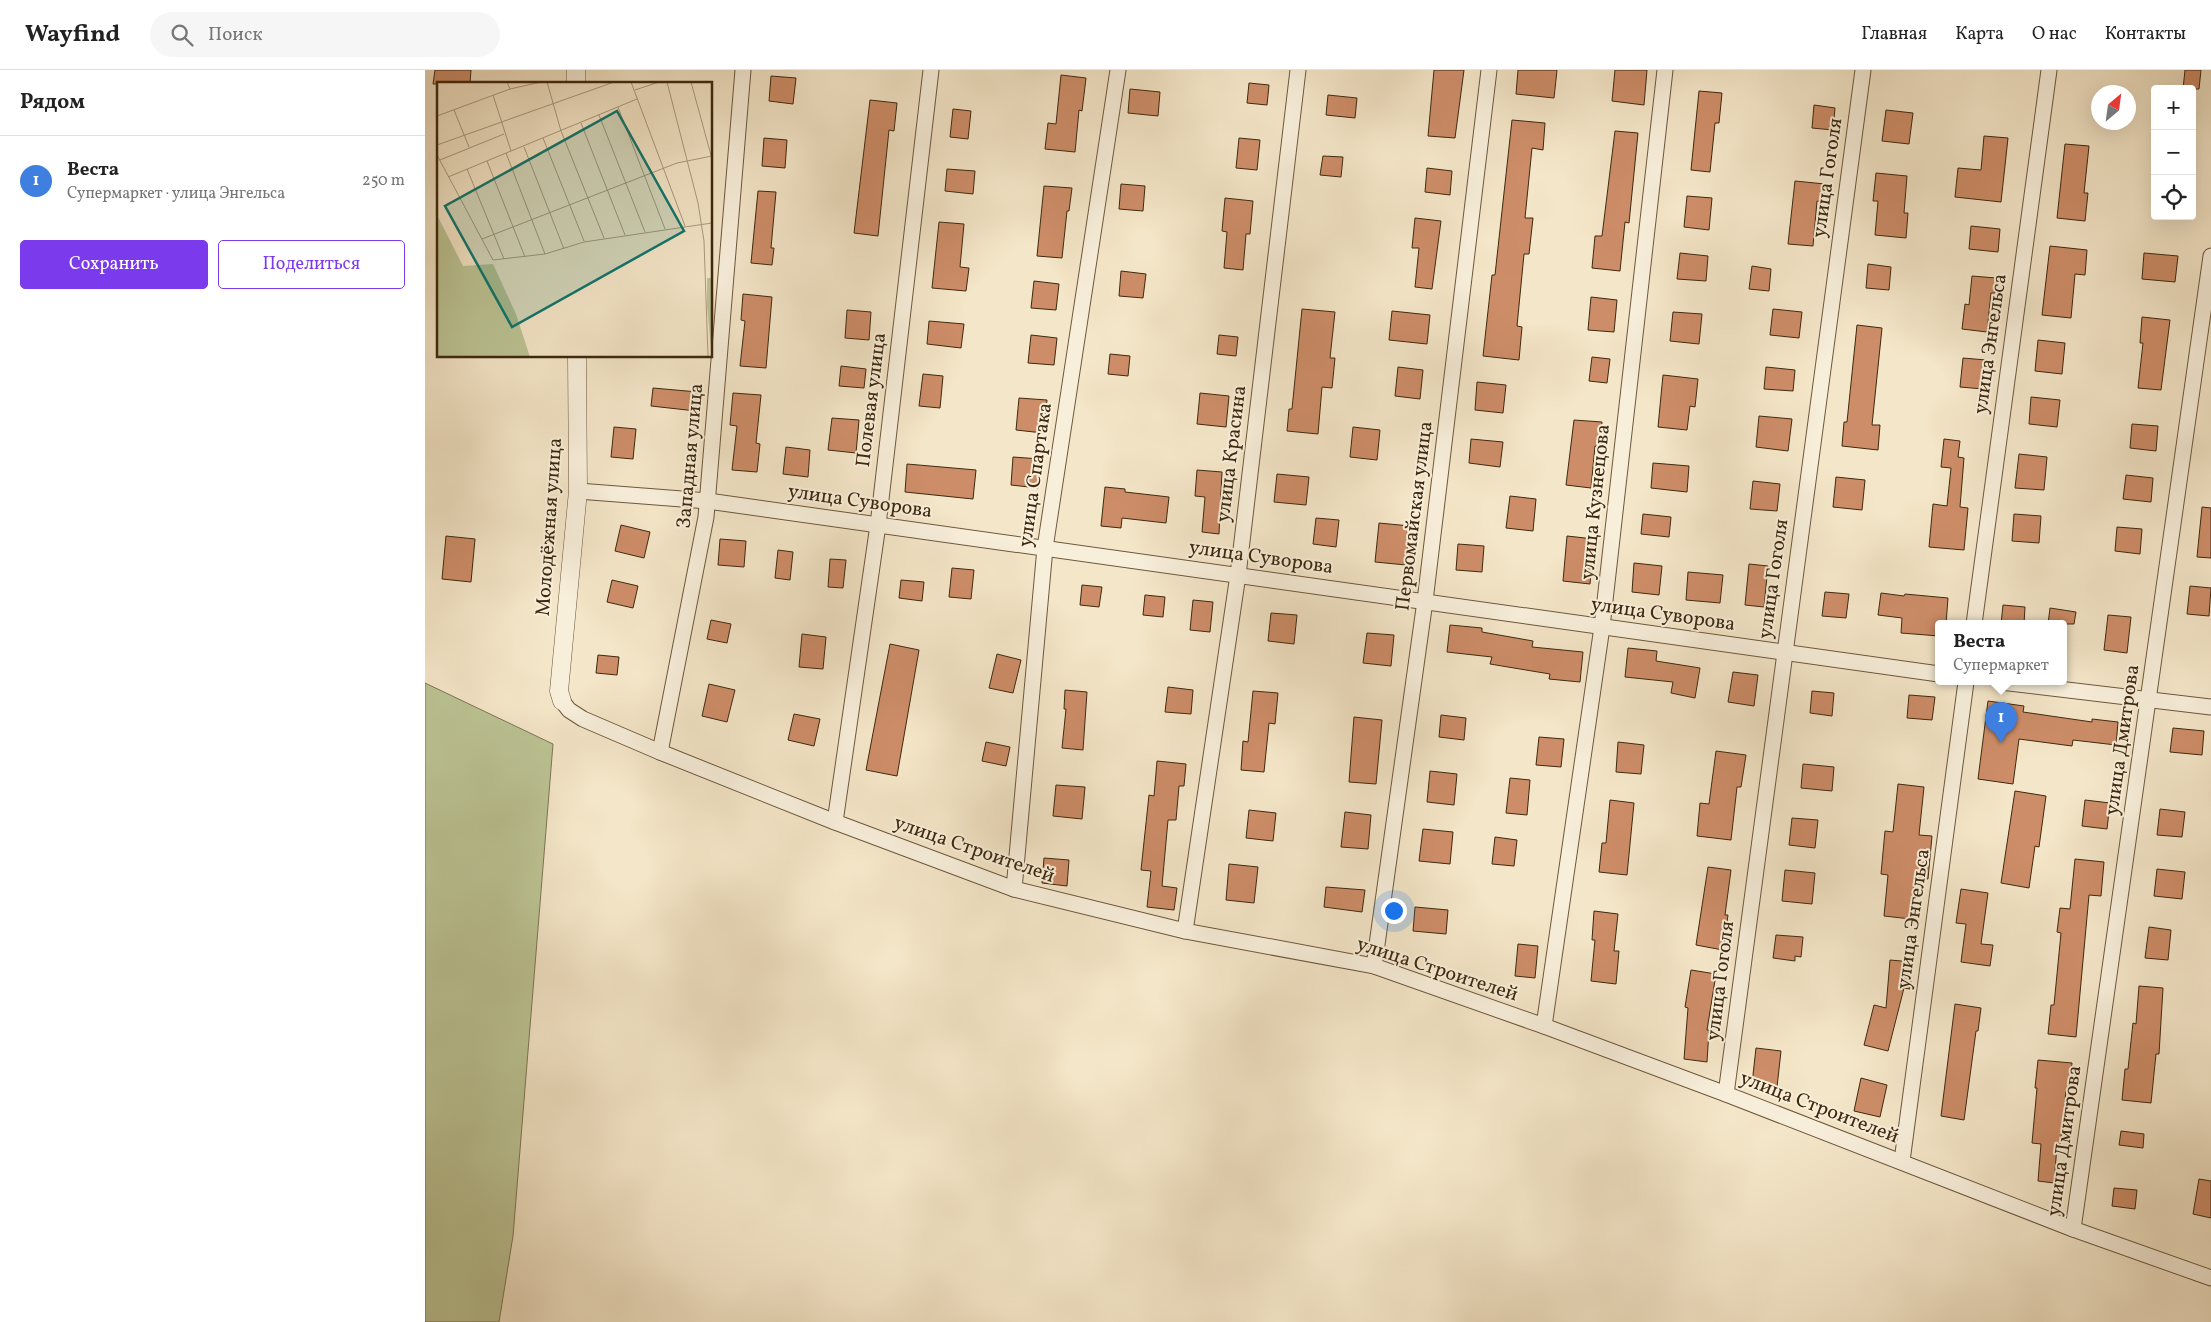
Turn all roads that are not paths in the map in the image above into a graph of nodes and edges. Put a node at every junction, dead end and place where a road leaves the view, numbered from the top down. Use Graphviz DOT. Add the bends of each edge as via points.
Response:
graph roads {
  1 [pos="743,70"];
  2 [pos="931,70"];
  3 [pos="1118,70"];
  4 [pos="1298,70"];
  5 [pos="1489,70"];
  6 [pos="1665,70"];
  7 [pos="1863,70"];
  8 [pos="2049,70"];
  9 [pos="2211,256"];
  10 [pos="577,358"];
  11 [pos="578,491"];
  12 [pos="708,501"];
  13 [pos="878,525"];
  14 [pos="1045,548"];
  15 [pos="1238,575"];
  16 [pos="1425,602"];
  17 [pos="1975,620"];
  18 [pos="1603,627"];
  19 [pos="1784,652"];
  20 [pos="1935,673"];
  21 [pos="1966,685"];
  22 [pos="2029,685"];
  23 [pos="2149,698"];
  24 [pos="562,701"];
  25 [pos="2211,707"];
  26 [pos="660,752"];
  27 [pos="835,822"];
  28 [pos="1014,889"];
  29 [pos="1185,931"];
  30 [pos="1375,966"];
  31 [pos="1544,1026"];
  32 [pos="1726,1094"];
  33 [pos="1902,1161"];
  34 [pos="2073,1229"];
  35 [pos="2211,1278"];
  1 -- 12 [label="street, Западная улица"];
  2 -- 13 [label="street, Полевая улица"];
  3 -- 14 [label="street, улица Спартака"];
  4 -- 15 [label="street, улица Красина"];
  5 -- 16 [label="street, Первомайская улица"];
  6 -- 18 [label="street, улица Кузнецова"];
  7 -- 19 [label="street, улица Гоголя"];
  8 -- 17 [label="street, улица Энгельса"];
  9 -- 23 [label="street, улица Дмитрова"];
  10 -- 11 [label="street, Молодёжная улица"];
  11 -- 12 [label="street, улица Суворова"];
  11 -- 24 [label="street, Молодёжная улица" via="559,691"];
  12 -- 13 [label="street, улица Суворова"];
  12 -- 26 [label="street, Западная улица" via="701,552"];
  13 -- 14 [label="street, улица Суворова"];
  13 -- 27 [label="street, Полевая улица"];
  14 -- 15 [label="street, улица Суворова"];
  14 -- 28 [label="street, улица Спартака"];
  15 -- 16 [label="street, улица Суворова"];
  15 -- 29 [label="street, улица Красина"];
  16 -- 18 [label="street, улица Суворова"];
  16 -- 30 [label="street, Первомайская улица"];
  18 -- 19 [label="street, улица Суворова"];
  18 -- 31 [label="street, улица Кузнецова"];
  19 -- 20 [label="street, улица Суворова"];
  19 -- 32 [label="street, улица Гоголя"];
  21 -- 33 [label="street, улица Энгельса"];
  22 -- 23 [label="street"];
  23 -- 25 [label="street"];
  23 -- 34 [label="street, улица Дмитрова"];
  24 -- 26 [label="street, улица Строителей" via="583,719"];
  26 -- 27 [label="street, улица Строителей"];
  27 -- 28 [label="street, улица Строителей"];
  28 -- 29 [label="street, улица Строителей"];
  29 -- 30 [label="street, улица Строителей"];
  30 -- 31 [label="street, улица Строителей"];
  31 -- 32 [label="street, улица Строителей"];
  32 -- 33 [label="street, улица Строителей"];
  33 -- 34 [label="street, улица Строителей"];
  34 -- 35 [label="street, улица Строителей"];
}
